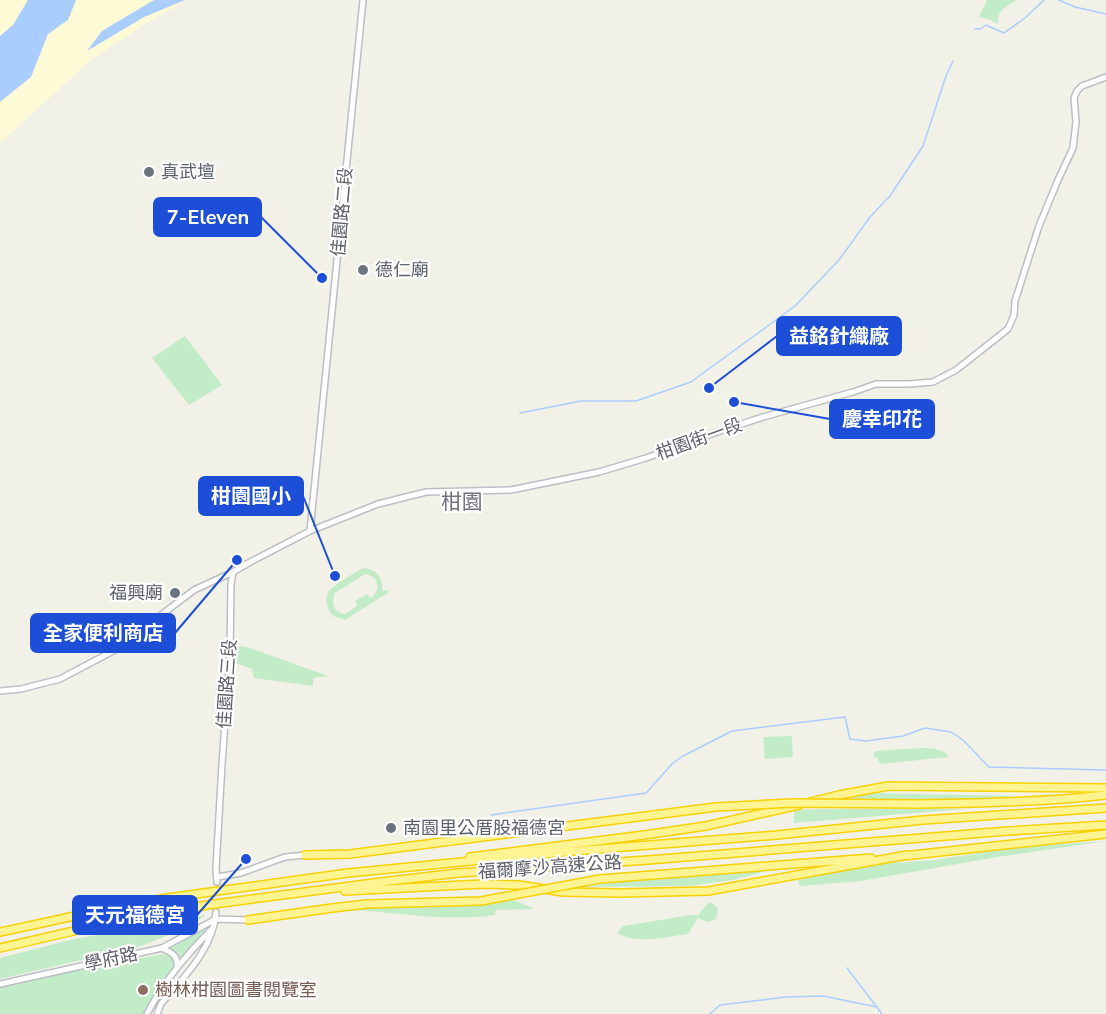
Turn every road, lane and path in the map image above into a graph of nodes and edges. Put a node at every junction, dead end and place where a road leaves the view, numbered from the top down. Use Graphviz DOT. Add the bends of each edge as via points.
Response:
graph roads {
  1 [pos="363,0"];
  2 [pos="1106,76"];
  3 [pos="310,531"];
  4 [pos="233,572"];
  5 [pos="0,691"];
  6 [pos="1106,788"];
  7 [pos="1106,795"];
  8 [pos="1106,808"];
  9 [pos="1106,825"];
  10 [pos="1106,834"];
  11 [pos="305,855"];
  12 [pos="907,855"];
  13 [pos="348,873"];
  14 [pos="288,895"];
  15 [pos="216,916"];
  16 [pos="248,920"];
  17 [pos="213,927"];
  18 [pos="0,932"];
  19 [pos="0,948"];
  20 [pos="162,948"];
  21 [pos="177,969"];
  22 [pos="0,984"];
  23 [pos="147,1014"];
  24 [pos="157,1014"];
  1 -- 3 [label="street, 佳園路二段"];
  2 -- 3 [label="street, 柑園街一段" via="1082,86 1074,98 1073,148 1039,226 1008,329 956,370 933,382 876,384 599,472 511,490 420,493 378,504"];
  3 -- 4 [label="street"];
  4 -- 5 [label="street" via="194,590 132,641 60,679"];
  4 -- 11 [label="street, 佳園路三段" via="217,880 285,856"];
  6 -- 13 [label="highway" via="888,786 706,826"];
  7 -- 11 [label="highway, bridge" via="986,803 793,802 716,807 350,854"];
  8 -- 13 [label="highway, 福爾摩沙高速公路" via="923,820"];
  9 -- 14 [label="highway, 福爾摩沙高速公路" via="458,873"];
  10 -- 12 [label="highway"];
  12 -- 14 [label="highway" via="708,891 563,891 483,884"];
  12 -- 16 [label="highway, bridge" via="600,879 481,901 367,904"];
  13 -- 18 [label="highway, 福爾摩沙高速公路" via="167,898"];
  14 -- 19 [label="highway, 福爾摩沙高速公路" via="108,923"];
  15 -- 16 [label="street"];
  15 -- 17 [label="street"];
  15 -- 20 [label="street, 學府路"];
  17 -- 21 [label="street"];
  17 -- 24 [label="street" via="207,946"];
  20 -- 21 [label="street" via="176,957"];
  20 -- 22 [label="street, 學府路"];
  21 -- 23 [label="street"];
}
